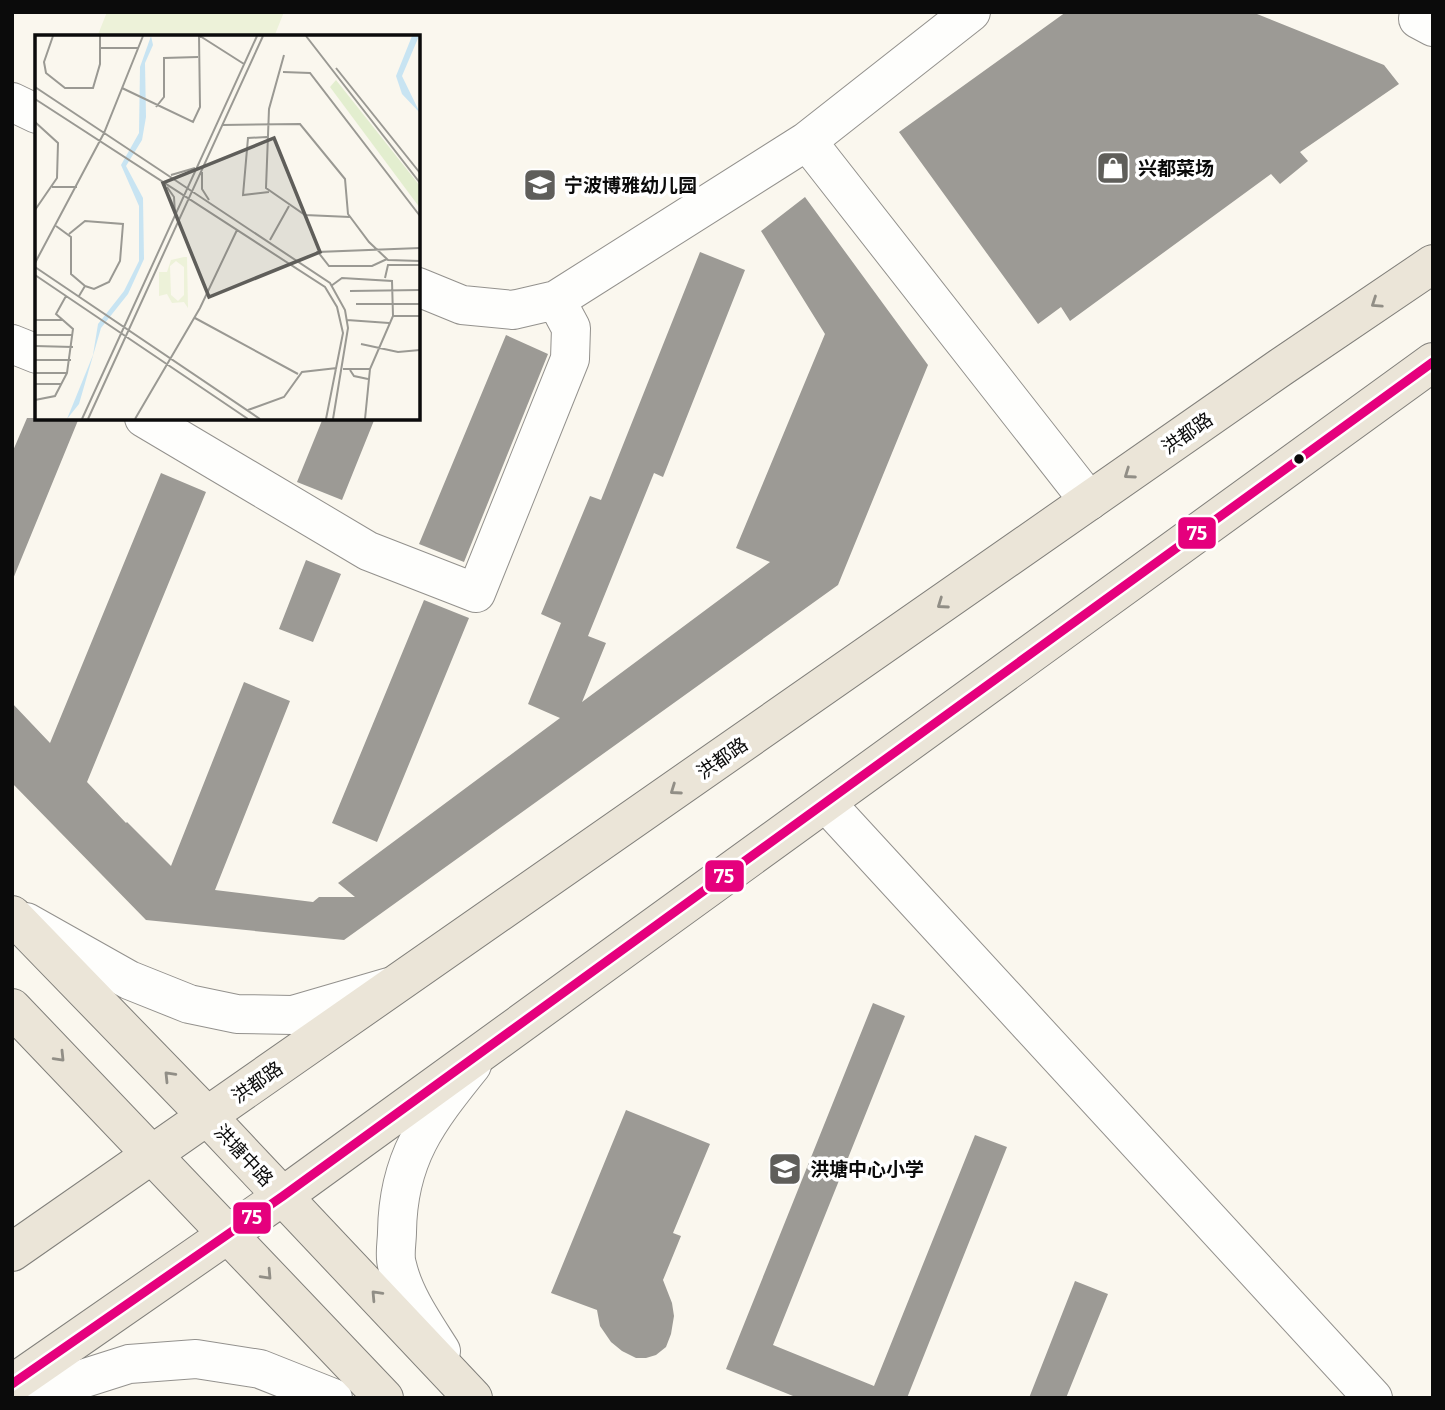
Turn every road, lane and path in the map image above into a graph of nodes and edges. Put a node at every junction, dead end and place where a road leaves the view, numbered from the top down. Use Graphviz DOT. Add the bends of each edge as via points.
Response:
graph roads {
  1 [pos="971,12"];
  2 [pos="1419,12"];
  3 [pos="1433,27"];
  4 [pos="12,102"];
  5 [pos="35,113"];
  6 [pos="807,141"];
  7 [pos="1433,264"];
  8 [pos="420,288"];
  9 [pos="556,300"];
  10 [pos="12,344"];
  11 [pos="35,353"];
  12 [pos="1433,362"];
  13 [pos="148,420"];
  14 [pos="1089,501"];
  15 [pos="826,803"];
  16 [pos="12,914"];
  17 [pos="396,985"];
  18 [pos="12,1008"];
  19 [pos="483,1051"];
  20 [pos="207,1116"];
  21 [pos="153,1154"];
  22 [pos="283,1196"];
  23 [pos="229,1234"];
  24 [pos="12,1252"];
  25 [pos="12,1384"];
  26 [pos="468,1393"];
  27 [pos="22,1398"];
  28 [pos="333,1398"];
  29 [pos="384,1398"];
  30 [pos="1373,1398"];
  1 -- 6 [label="street"];
  2 -- 3 [label="street" via="1419,19"];
  4 -- 5 [label="street"];
  6 -- 9 [label="street"];
  6 -- 14 [label="street"];
  7 -- 14 [label="main road, 洪都路, one-way"];
  8 -- 9 [label="street" via="461,305 513,310"];
  9 -- 13 [label="street" via="571,328 570,359 476,593 368,551"];
  10 -- 11 [label="street"];
  12 -- 15 [label="main road"];
  14 -- 17 [label="main road, 洪都路, one-way"];
  15 -- 19 [label="main road"];
  15 -- 30 [label="street"];
  16 -- 17 [label="street" via="129,980 189,1004 237,1014 293,1015"];
  20 -- 16 [label="main road, 洪塘中路, one-way"];
  17 -- 20 [label="main road, 洪都路"];
  18 -- 21 [label="main road, one-way"];
  19 -- 22 [label="main road"];
  19 -- 26 [label="street" via="417,1139 403,1175 397,1214 396,1264 412,1304"];
  20 -- 21 [label="main road, 洪都路"];
  20 -- 22 [label="main road, 洪塘中路"];
  21 -- 23 [label="main road"];
  21 -- 24 [label="main road, 洪都路"];
  22 -- 23 [label="main road"];
  26 -- 22 [label="main road, 洪塘中路, one-way"];
  23 -- 25 [label="main road"];
  23 -- 29 [label="main road, one-way"];
  27 -- 28 [label="street" via="129,1364 196,1359 260,1369"];
}
